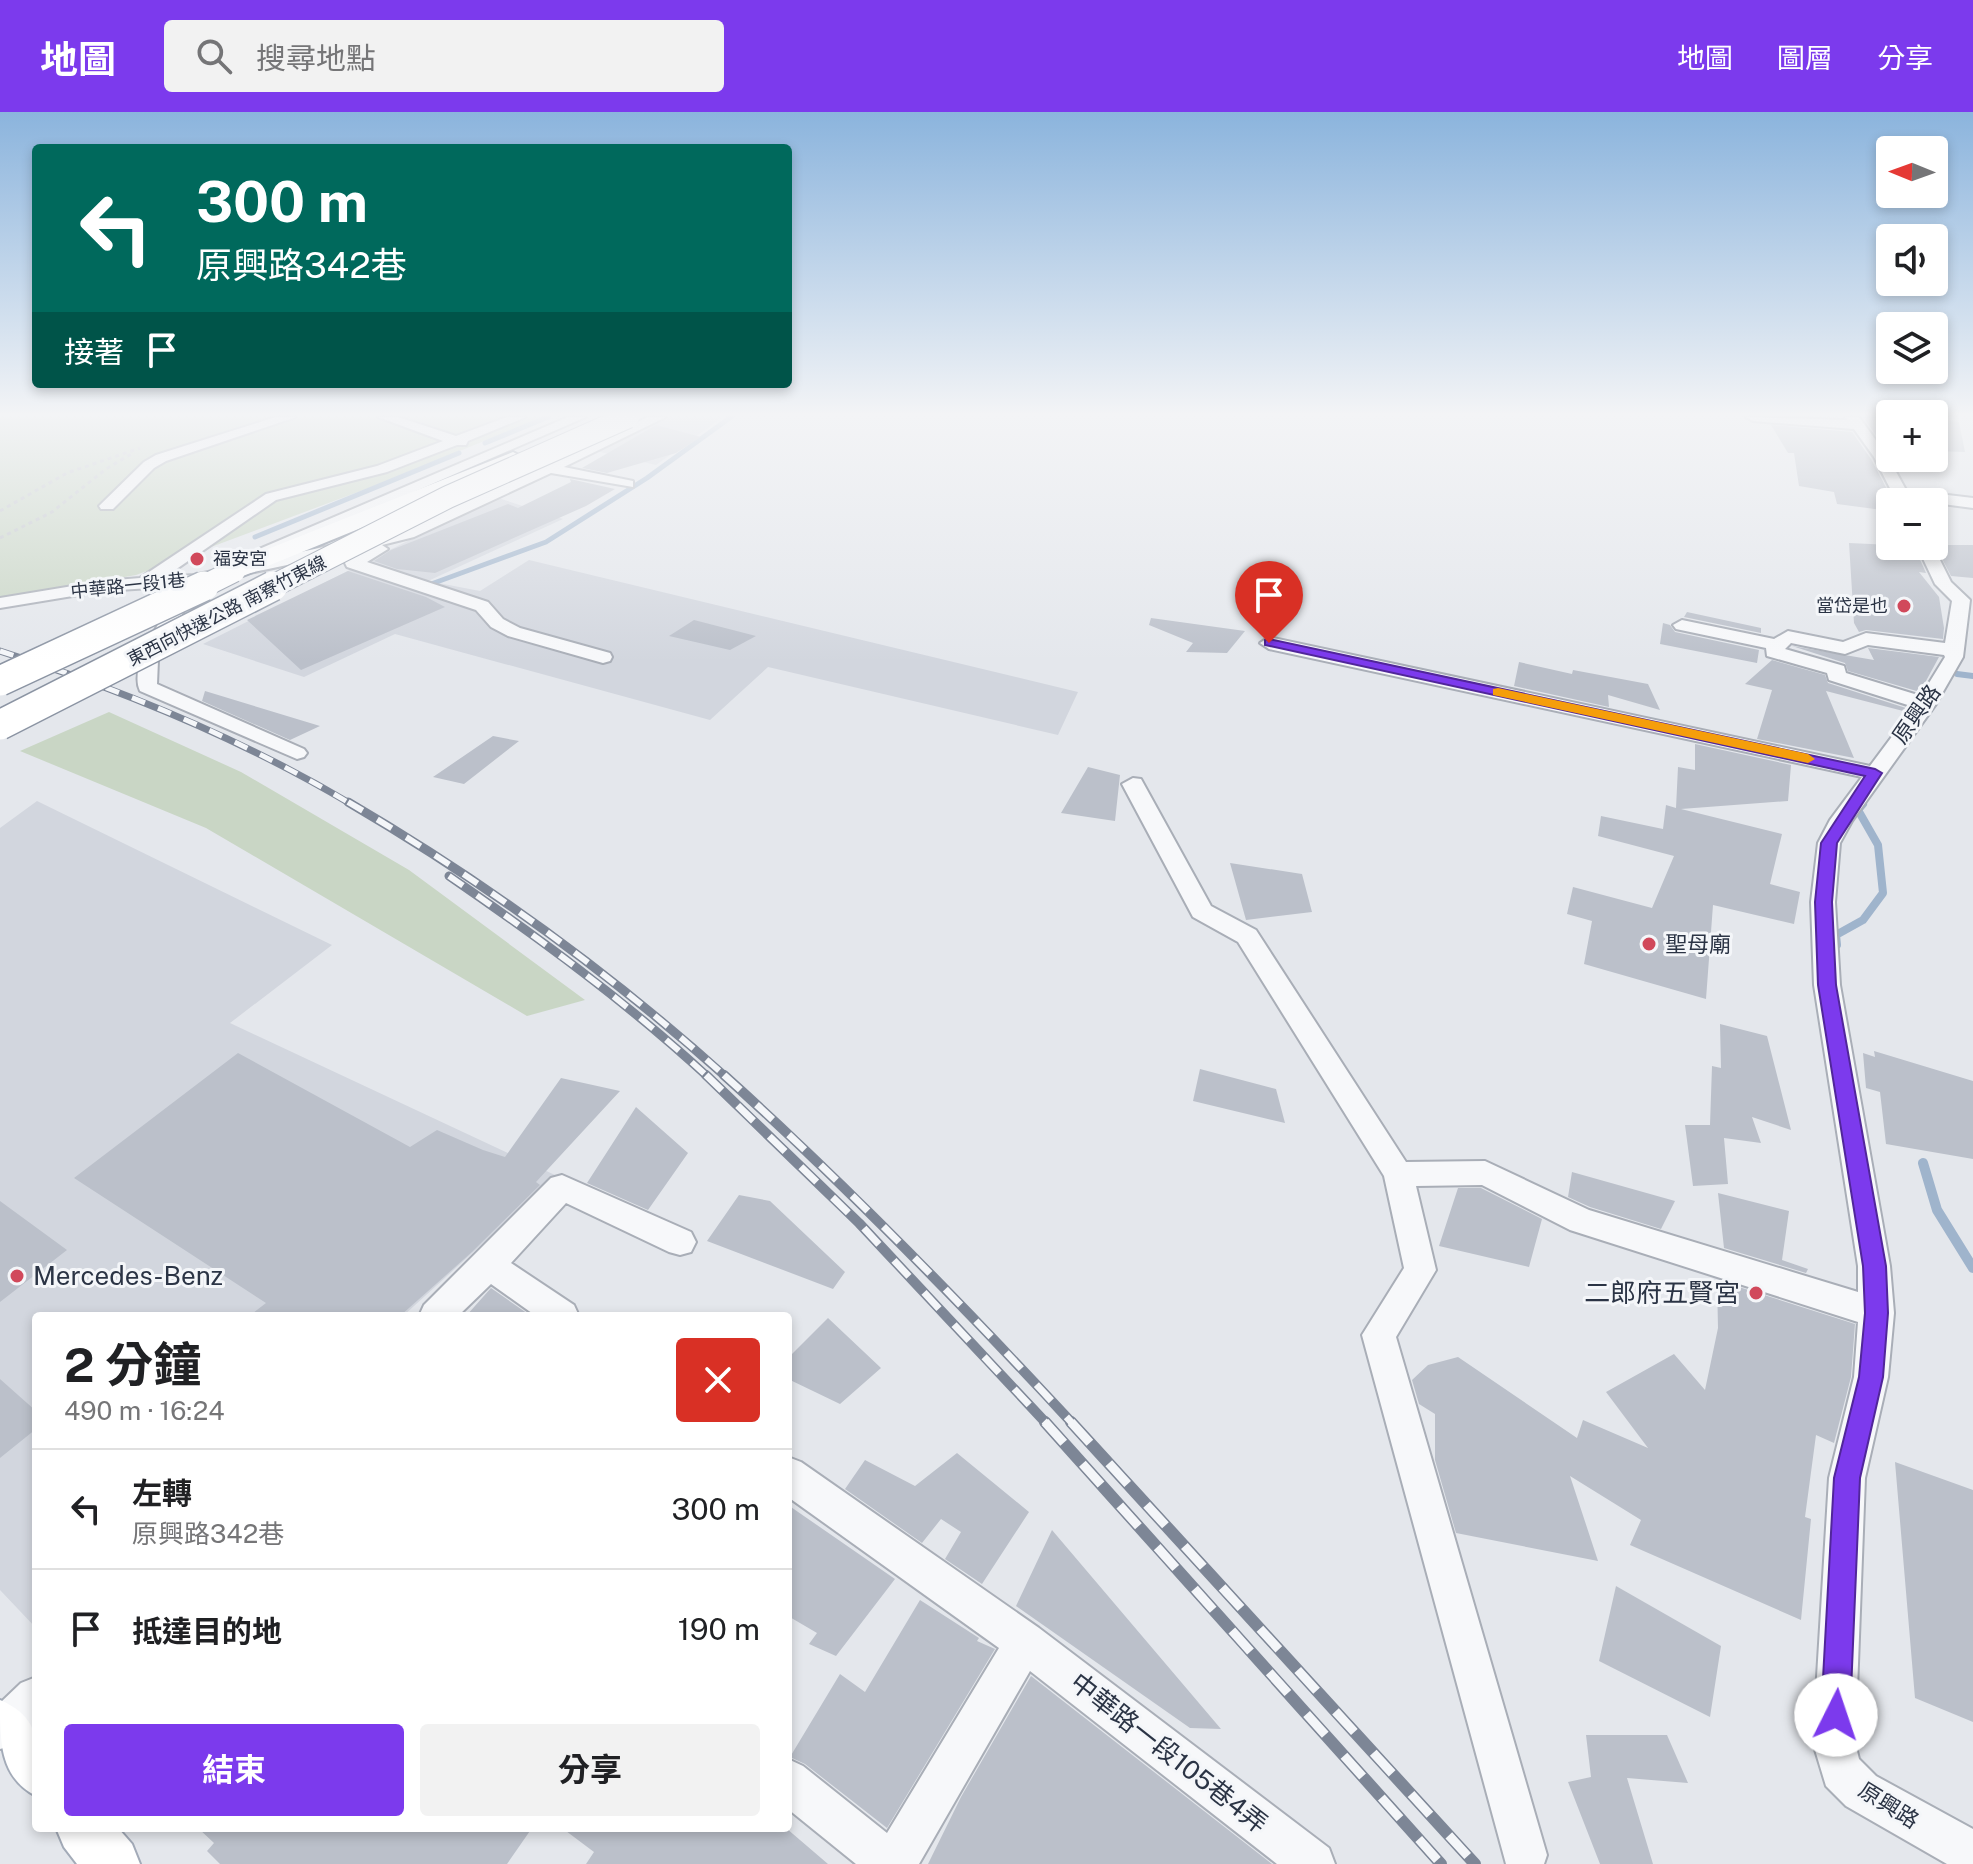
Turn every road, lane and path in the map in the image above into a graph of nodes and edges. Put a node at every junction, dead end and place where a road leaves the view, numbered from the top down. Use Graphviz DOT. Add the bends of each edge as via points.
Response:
graph roads {
  1 [pos="18,499"];
  2 [pos="69,499"];
  3 [pos="114,499"];
  4 [pos="268,499"];
  5 [pos="386,499"];
  6 [pos="413,499"];
  7 [pos="429,499"];
  8 [pos="445,499"];
  9 [pos="465,499"];
  10 [pos="483,499"];
  11 [pos="1948,501"];
  12 [pos="1973,503"];
  13 [pos="107,506"];
  14 [pos="0,511"];
  15 [pos="408,534"];
  16 [pos="0,538"];
  17 [pos="1932,560"];
  18 [pos="172,564"];
  19 [pos="234,571"];
  20 [pos="194,580"];
  21 [pos="144,584"];
  22 [pos="1967,601"];
  23 [pos="0,603"];
  24 [pos="1682,625"];
  25 [pos="1269,643"];
  26 [pos="1777,645"];
  27 [pos="1960,656"];
  28 [pos="603,657"];
  29 [pos="0,670"];
  30 [pos="0,681"];
  31 [pos="1926,704"];
  32 [pos="0,707"];
  33 [pos="0,725"];
  34 [pos="0,742"];
  35 [pos="297,753"];
  36 [pos="1875,773"];
  37 [pos="1133,784"];
  38 [pos="1398,1174"];
  39 [pos="680,1242"];
  40 [pos="489,1265"];
  41 [pos="440,1312"];
  42 [pos="556,1312"];
  43 [pos="1877,1313"];
  44 [pos="792,1478"];
  45 [pos="1025,1642"];
  46 [pos="13,1718"];
  47 [pos="32,1761"];
  48 [pos="792,1784"];
  49 [pos="86,1832"];
  50 [pos="1973,1854"];
  51 [pos="1525,1855"];
  52 [pos="112,1864"];
  53 [pos="892,1864"];
  54 [pos="1313,1864"];
  1 -- 14 [label="path"];
  2 -- 16 [label="path"];
  3 -- 13 [label="street"];
  4 -- 18 [label="street"];
  5 -- 20 [label="street"];
  6 -- 19 [label="highway"];
  7 -- 32 [label="highway, 東西向快速公路 南寮竹東線"];
  8 -- 33 [label="highway, 東西向快速公路 南寮竹東線, bridge"];
  9 -- 34 [label="highway, bridge"];
  10 -- 15 [label="street, 中華路一段1巷"];
  11 -- 12 [label="street"];
  15 -- 20 [label="street, 中華路一段1巷"];
  15 -- 28 [label="street" via="353,563 482,606 514,632"];
  17 -- 22 [label="street, 原興路" via="1944,584"];
  18 -- 20 [label="street" via="177,577"];
  18 -- 21 [label="street"];
  19 -- 29 [label="highway, bridge"];
  19 -- 30 [label="highway, bridge"];
  20 -- 21 [label="street, 中華路一段1巷"];
  20 -- 35 [label="street" via="149,660 147,687"];
  21 -- 23 [label="street, 中華路一段1巷"];
  22 -- 27 [label="street, 原興路" via="1951,645"];
  24 -- 26 [label="street"];
  25 -- 36 [label="street"];
  26 -- 27 [label="street" via="1788,637 1845,648 1866,639"];
  26 -- 31 [label="street" via="1774,652"];
  27 -- 31 [label="street, 原興路"];
  31 -- 36 [label="street, 原興路"];
  36 -- 43 [label="street, 原興路" via="1829,843 1823,902 1827,985 1874,1266"];
  37 -- 38 [label="street" via="1202,911 1247,936"];
  38 -- 43 [label="street" via="1485,1173 1581,1221"];
  38 -- 51 [label="street" via="1420,1270 1379,1335"];
  39 -- 40 [label="street" via="562,1187"];
  40 -- 41 [label="street"];
  40 -- 42 [label="street"];
  43 -- 50 [label="street, 原興路" via="1871,1377 1847,1478 1834,1743 1841,1771 1861,1791"];
  44 -- 45 [label="street, 中華路一段105巷4弄"];
  45 -- 53 [label="street"];
  45 -- 54 [label="street, 中華路一段105巷4弄"];
  46 -- 47 [label="main road"];
  48 -- 53 [label="street"];
  49 -- 52 [label="main road"];
}
